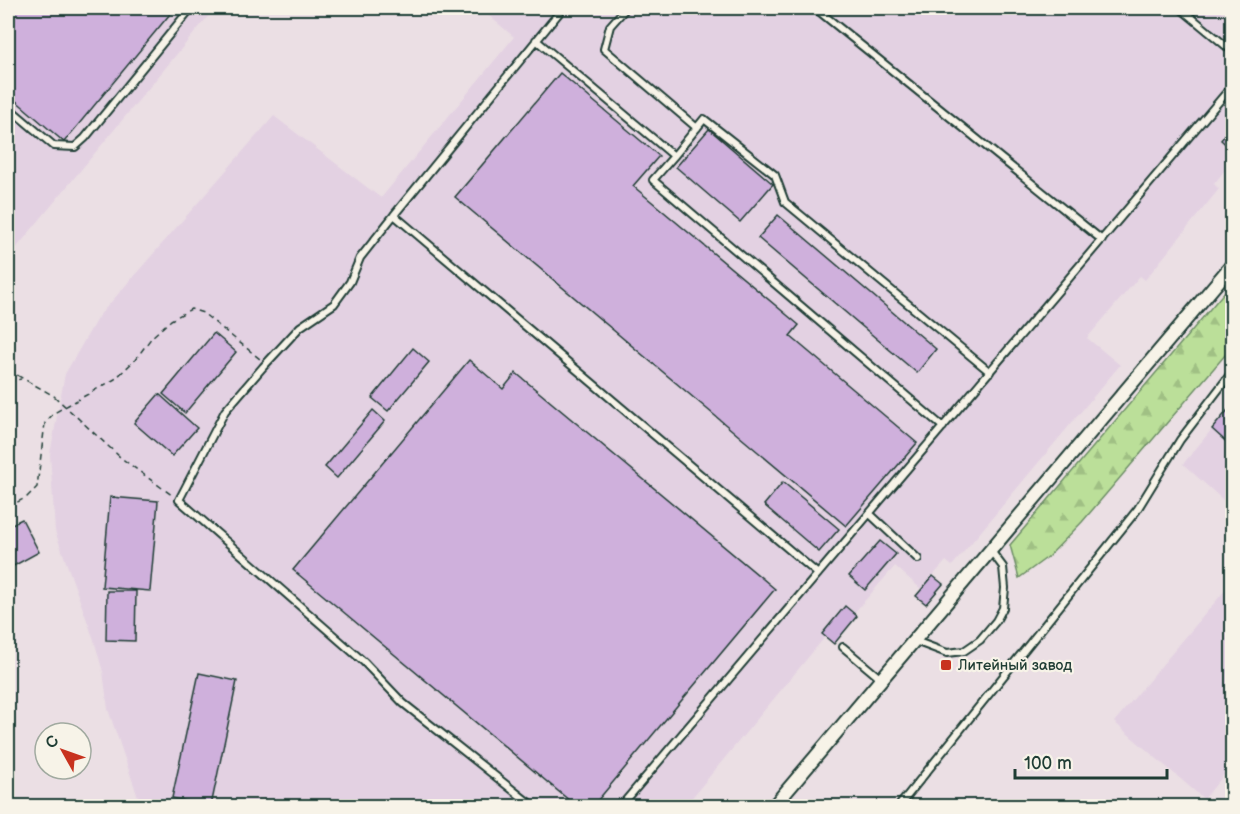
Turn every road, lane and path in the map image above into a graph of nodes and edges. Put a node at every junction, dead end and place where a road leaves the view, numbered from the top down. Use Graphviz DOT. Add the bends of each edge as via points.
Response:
graph roads {
  1 [pos="191,8"];
  2 [pos="563,8"];
  3 [pos="626,8"];
  4 [pos="815,8"];
  5 [pos="1180,8"];
  6 [pos="536,40"];
  7 [pos="1233,51"];
  8 [pos="1233,86"];
  9 [pos="8,107"];
  10 [pos="697,129"];
  11 [pos="674,156"];
  12 [pos="394,215"];
  13 [pos="1102,240"];
  14 [pos="1233,265"];
  15 [pos="266,363"];
  16 [pos="8,370"];
  17 [pos="990,372"];
  18 [pos="1233,372"];
  19 [pos="22,378"];
  20 [pos="8,382"];
  21 [pos="64,405"];
  22 [pos="943,428"];
  23 [pos="179,500"];
  24 [pos="8,507"];
  25 [pos="870,514"];
  26 [pos="991,551"];
  27 [pos="918,559"];
  28 [pos="818,574"];
  29 [pos="915,641"];
  30 [pos="843,647"];
  31 [pos="881,680"];
  32 [pos="532,807"];
  33 [pos="621,807"];
  34 [pos="774,807"];
  35 [pos="899,807"];
  1 -- 9 [label="lane" via="75,147 54,146"];
  2 -- 6 [label="lane"];
  3 -- 10 [label="lane" via="610,26 604,49"];
  4 -- 13 [label="lane"];
  5 -- 7 [label="lane"];
  6 -- 11 [label="lane"];
  6 -- 12 [label="lane"];
  8 -- 13 [label="lane"];
  10 -- 11 [label="lane"];
  10 -- 17 [label="lane" via="704,119 775,175 785,202"];
  11 -- 22 [label="lane" via="653,180"];
  12 -- 15 [label="lane" via="360,258 350,282 334,304 300,327"];
  12 -- 28 [label="lane"];
  13 -- 17 [label="lane"];
  14 -- 26 [label="street"];
  15 -- 21 [label="path" via="203,313 191,309 152,337 115,379"];
  15 -- 23 [label="lane" via="225,411"];
  16 -- 19 [label="path"];
  17 -- 22 [label="lane"];
  18 -- 35 [label="lane" via="1180,440 1137,510"];
  19 -- 20 [label="path"];
  19 -- 21 [label="path"];
  21 -- 23 [label="path" via="121,458"];
  21 -- 24 [label="path" via="45,423 37,487 27,498"];
  22 -- 25 [label="lane"];
  23 -- 32 [label="lane" via="364,662 403,703"];
  25 -- 27 [label="lane"];
  25 -- 28 [label="lane"];
  26 -- 29 [label="street"];
  26 -- 29 [label="lane" via="1003,567 1004,608 986,634 964,651 947,653"];
  28 -- 33 [label="lane"];
  29 -- 31 [label="street"];
  30 -- 31 [label="lane"];
  31 -- 34 [label="street"];
}
